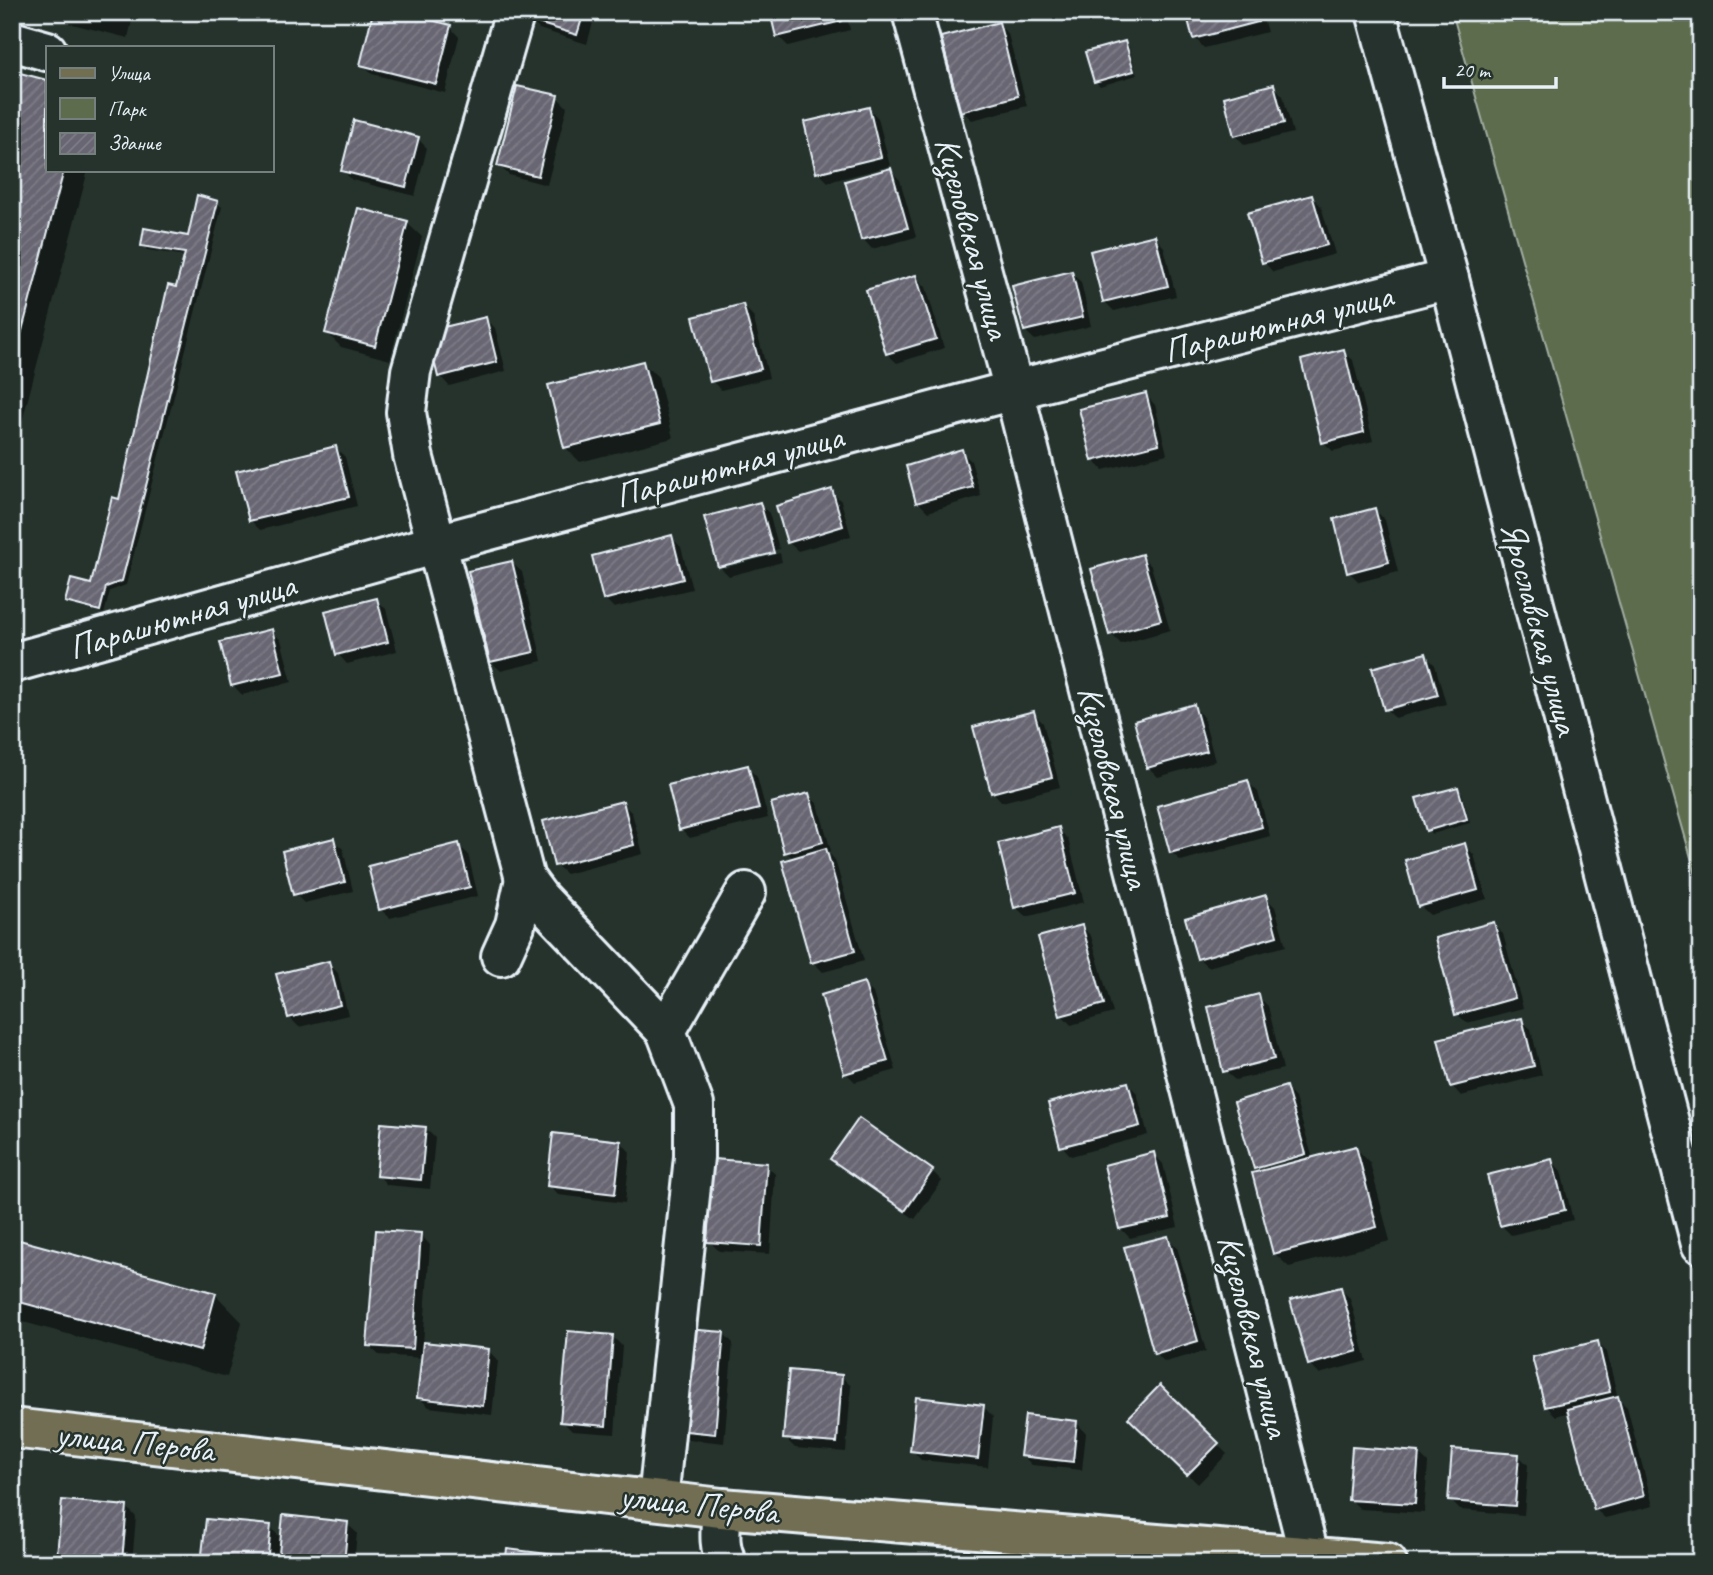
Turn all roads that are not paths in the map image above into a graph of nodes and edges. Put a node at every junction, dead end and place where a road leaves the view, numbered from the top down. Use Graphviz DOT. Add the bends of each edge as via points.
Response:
graph roads {
  1 [pos="514,12"];
  2 [pos="912,12"];
  3 [pos="1376,12"];
  4 [pos="12,41"];
  5 [pos="46,51"];
  6 [pos="1449,279"];
  7 [pos="1014,390"];
  8 [pos="437,544"];
  9 [pos="12,663"];
  10 [pos="525,878"];
  11 [pos="746,892"];
  12 [pos="500,956"];
  13 [pos="666,1031"];
  14 [pos="1701,1244"];
  15 [pos="12,1428"];
  16 [pos="658,1500"];
  17 [pos="722,1508"];
  18 [pos="1310,1559"];
  19 [pos="727,1563"];
  20 [pos="1387,1563"];
  1 -- 8 [label="street" via="411,371 406,412"];
  2 -- 7 [label="street, Кизеловская улица"];
  3 -- 6 [label="street, Ярославская улица"];
  4 -- 5 [label="street"];
  6 -- 7 [label="street, Парашютная улица"];
  6 -- 14 [label="street, Ярославская улица"];
  7 -- 8 [label="street, Парашютная улица"];
  7 -- 18 [label="street, Кизеловская улица"];
  8 -- 9 [label="street, Парашютная улица"];
  8 -- 10 [label="street"];
  10 -- 12 [label="street" via="515,925"];
  10 -- 13 [label="street" via="538,898"];
  11 -- 13 [label="street"];
  13 -- 16 [label="street" via="694,1105 694,1157"];
  15 -- 16 [label="main road, улица Перова"];
  16 -- 17 [label="main road, улица Перова"];
  17 -- 18 [label="main road, улица Перова"];
  17 -- 19 [label="street" via="720,1536"];
  18 -- 20 [label="main road, улица Перова"];
}
